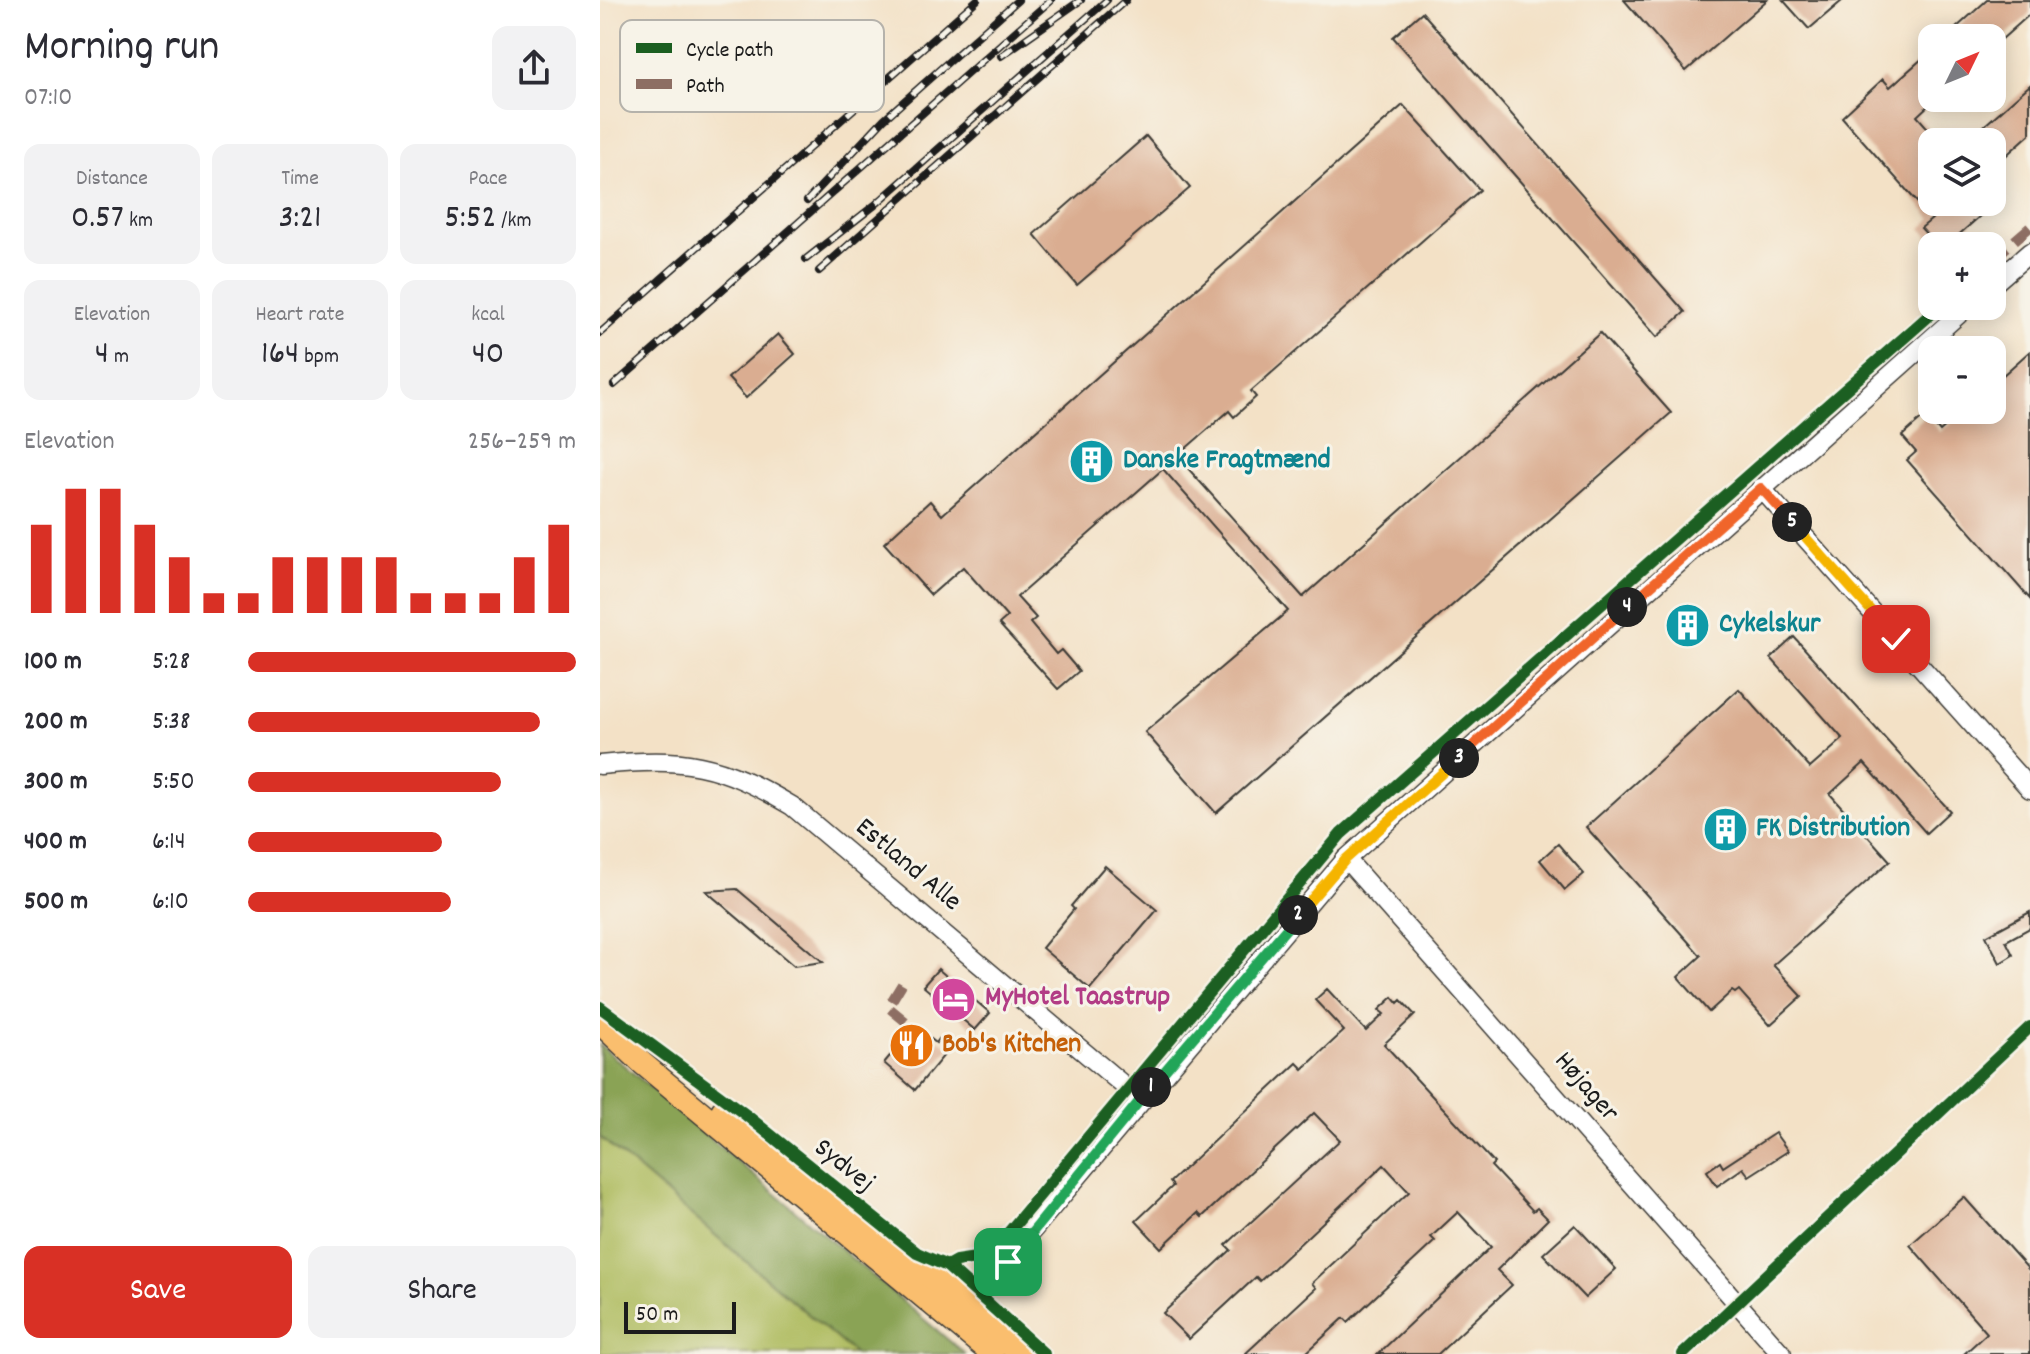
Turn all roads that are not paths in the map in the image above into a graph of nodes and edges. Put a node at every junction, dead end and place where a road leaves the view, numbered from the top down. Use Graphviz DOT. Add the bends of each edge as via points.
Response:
graph roads {
  1 [pos="2030,252"];
  2 [pos="2006,273"];
  3 [pos="1952,320"];
  4 [pos="1761,488"];
  5 [pos="600,765"];
  6 [pos="2030,789"];
  7 [pos="1346,859"];
  8 [pos="600,1023"];
  9 [pos="1141,1100"];
  10 [pos="962,1315"];
  11 [pos="992,1354"];
  12 [pos="1019,1354"];
  13 [pos="1782,1354"];
  1 -- 2 [label="street"];
  3 -- 4 [label="street"];
  4 -- 6 [label="street"];
  4 -- 7 [label="street"];
  5 -- 9 [label="street, Estland Alle" via="653,760 694,764 725,771 792,806"];
  7 -- 9 [label="street"];
  7 -- 13 [label="street, Højager"];
  8 -- 10 [label="main road, Sydvej" via="766,1143"];
  9 -- 10 [label="street"];
  10 -- 11 [label="main road, Sydvej"];
  10 -- 12 [label="main road, Sydvej"];
}
